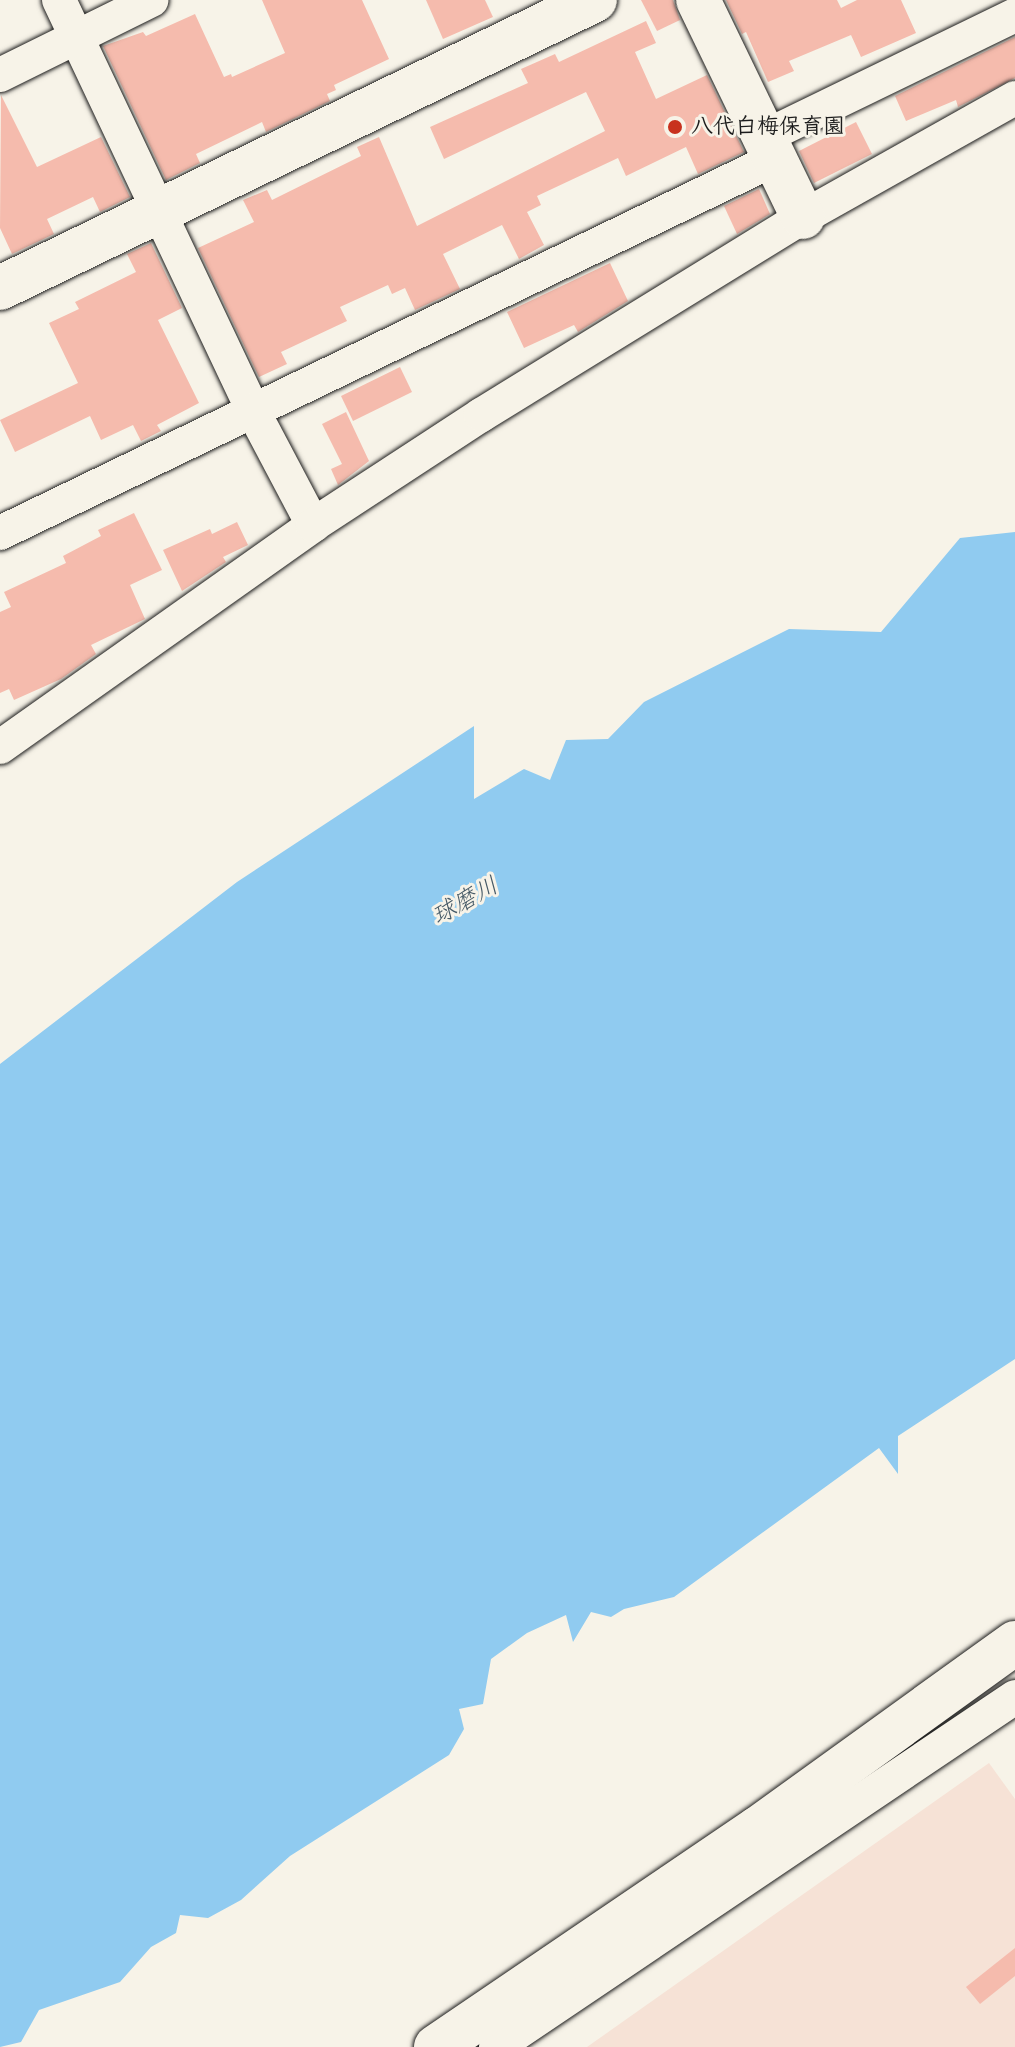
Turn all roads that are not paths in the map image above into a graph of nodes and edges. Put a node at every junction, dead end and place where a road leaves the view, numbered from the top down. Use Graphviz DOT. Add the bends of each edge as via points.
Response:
graph roads {
  1 [pos="59,0"];
  2 [pos="152,0"];
  3 [pos="595,0"];
  4 [pos="698,0"];
  5 [pos="1015,15"];
  6 [pos="77,37"];
  7 [pos="0,75"];
  8 [pos="1015,98"];
  9 [pos="770,148"];
  10 [pos="158,212"];
  11 [pos="803,217"];
  12 [pos="0,288"];
  13 [pos="253,411"];
  14 [pos="313,525"];
  15 [pos="0,533"];
  16 [pos="0,747"];
  17 [pos="0,754"];
  18 [pos="0,772"];
  19 [pos="1015,1643"];
  20 [pos="1015,1697"];
  21 [pos="436,2047"];
  22 [pos="496,2047"];
  1 -- 6 [label="street"];
  2 -- 6 [label="street"];
  3 -- 10 [label="street"];
  4 -- 9 [label="street"];
  5 -- 9 [label="street"];
  6 -- 7 [label="street"];
  6 -- 10 [label="street"];
  8 -- 11 [label="street"];
  9 -- 11 [label="street"];
  9 -- 13 [label="street"];
  10 -- 12 [label="street"];
  10 -- 13 [label="street"];
  11 -- 14 [label="street"];
  13 -- 14 [label="street"];
  13 -- 15 [label="street"];
  14 -- 16 [label="street"];
  17 -- 18 [label="street" via="6,767"];
  19 -- 21 [label="street" via="757,1829"];
  20 -- 22 [label="street"];
}
